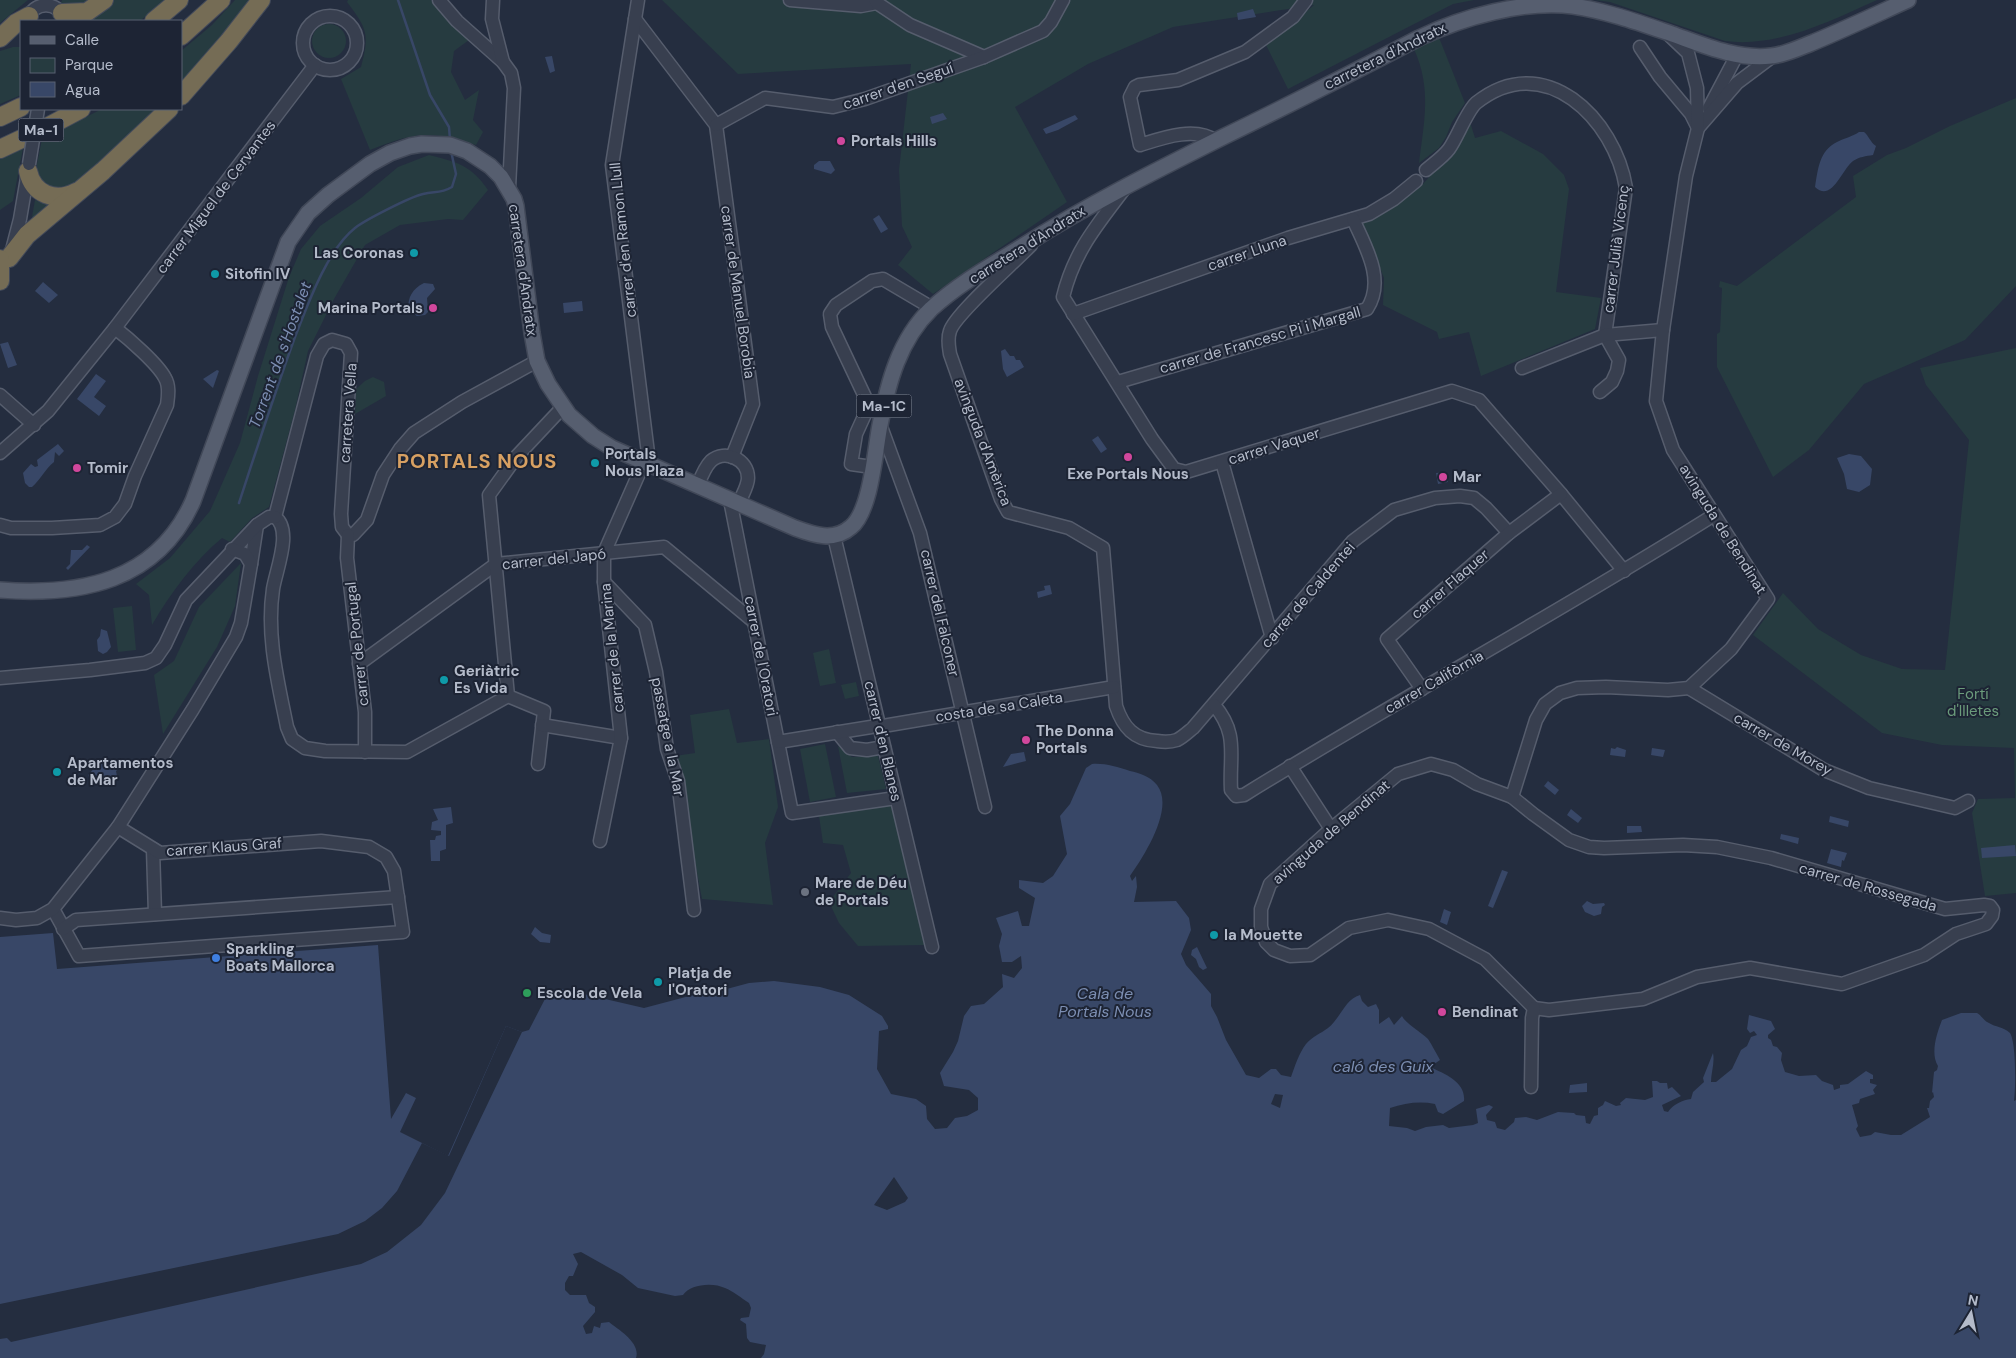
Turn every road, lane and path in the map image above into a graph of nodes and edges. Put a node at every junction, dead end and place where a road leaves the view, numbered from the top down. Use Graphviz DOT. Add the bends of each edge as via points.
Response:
graph roads {
  1 [pos="104,0"];
  2 [pos="179,0"];
  3 [pos="221,0"];
  4 [pos="261,0"];
  5 [pos="439,0"];
  6 [pos="493,0"];
  7 [pos="638,0"];
  8 [pos="790,0"];
  9 [pos="1064,0"];
  10 [pos="1306,0"];
  11 [pos="1908,0"];
  12 [pos="876,2"];
  13 [pos="57,10"];
  14 [pos="29,18"];
  15 [pos="635,19"];
  16 [pos="155,20"];
  17 [pos="20,21"];
  18 [pos="1665,32"];
  19 [pos="182,35"];
  20 [pos="0,38"];
  21 [pos="1640,47"];
  22 [pos="1737,55"];
  23 [pos="1773,56"];
  24 [pos="984,57"];
  25 [pos="503,62"];
  26 [pos="315,65"];
  27 [pos="182,95"];
  28 [pos="20,107"];
  29 [pos="38,110"];
  30 [pos="79,110"];
  31 [pos="167,110"];
  32 [pos="0,117"];
  33 [pos="716,125"];
  34 [pos="1698,128"];
  35 [pos="1216,141"];
  36 [pos="0,149"];
  37 [pos="28,168"];
  38 [pos="1426,170"];
  39 [pos="1416,181"];
  40 [pos="1127,186"];
  41 [pos="83,188"];
  42 [pos="509,188"];
  43 [pos="1353,219"];
  44 [pos="1045,232"];
  45 [pos="4,259"];
  46 [pos="0,282"];
  47 [pos="931,309"];
  48 [pos="1073,314"];
  49 [pos="115,328"];
  50 [pos="1663,330"];
  51 [pos="1605,336"];
  52 [pos="537,361"];
  53 [pos="1522,368"];
  54 [pos="1118,382"];
  55 [pos="1600,392"];
  56 [pos="0,395"];
  57 [pos="563,407"];
  58 [pos="880,424"];
  59 [pos="34,425"];
  60 [pos="0,453"];
  61 [pos="732,457"];
  62 [pos="645,462"];
  63 [pos="1222,462"];
  64 [pos="872,468"];
  65 [pos="698,485"];
  66 [pos="1561,494"];
  67 [pos="735,501"];
  68 [pos="1714,515"];
  69 [pos="275,516"];
  70 [pos="257,524"];
  71 [pos="0,525"];
  72 [pos="1509,533"];
  73 [pos="348,536"];
  74 [pos="834,536"];
  75 [pos="232,549"];
  76 [pos="604,553"];
  77 [pos="251,564"];
  78 [pos="496,564"];
  79 [pos="1624,571"];
  80 [pos="604,582"];
  81 [pos="0,590"];
  82 [pos="753,621"];
  83 [pos="1272,638"];
  84 [pos="359,664"];
  85 [pos="0,678"];
  86 [pos="1114,687"];
  87 [pos="1689,688"];
  88 [pos="1422,689"];
  89 [pos="508,696"];
  90 [pos="1214,705"];
  91 [pos="963,712"];
  92 [pos="542,726"];
  93 [pos="837,732"];
  94 [pos="621,738"];
  95 [pos="778,742"];
  96 [pos="884,746"];
  97 [pos="365,752"];
  98 [pos="538,764"];
  99 [pos="1290,766"];
  100 [pos="1512,796"];
  101 [pos="896,798"];
  102 [pos="1968,801"];
  103 [pos="985,807"];
  104 [pos="118,827"];
  105 [pos="1330,829"];
  106 [pos="600,841"];
  107 [pos="153,849"];
  108 [pos="398,897"];
  109 [pos="53,909"];
  110 [pos="694,910"];
  111 [pos="155,914"];
  112 [pos="0,918"];
  113 [pos="63,929"];
  114 [pos="932,947"];
  115 [pos="1534,1008"];
  116 [pos="1531,1087"];
  1 -- 13 [label="highway" via="87,12"];
  2 -- 16 [label="highway"];
  3 -- 19 [label="highway"];
  4 -- 27 [label="highway"];
  5 -- 25 [label="street" via="457,21"];
  6 -- 25 [label="street" via="492,19"];
  7 -- 15 [label="street, carrer d'en Ramon Llull"];
  8 -- 12 [label="street" via="861,6"];
  9 -- 24 [label="street, carrer d'en Seguí" via="1043,31"];
  10 -- 35 [label="street" via="1293,17 1245,52 1178,80 1135,87 1130,96 1140,146 1173,135 1208,135"];
  11 -- 23 [label="main road, carretera d'Andratx / Ma-1C"];
  12 -- 24 [label="street" via="910,25"];
  13 -- 14 [label="street" via="45,3 35,7"];
  15 -- 33 [label="street"];
  15 -- 62 [label="street, carrer d'en Ramon Llull" via="612,165 648,453"];
  17 -- 20 [label="highway"];
  18 -- 22 [label="main road, carretera d'Andratx / Ma-1C"];
  18 -- 34 [label="street, avinguda de Bendinat" via="1688,52 1697,88"];
  18 -- 35 [label="main road, carretera d'Andratx / Ma-1C" via="1571,6 1528,7 1482,15 1442,27"];
  21 -- 34 [label="street"];
  22 -- 23 [label="main road, carretera d'Andratx / Ma-1C"];
  22 -- 34 [label="street, avinguda de Bendinat"];
  23 -- 34 [label="street, avinguda de Bendinat" via="1737,83"];
  24 -- 33 [label="street, carrer d'en Seguí" via="833,107 765,98"];
  25 -- 42 [label="street" via="511,73 514,88"];
  26 -- 26 [label="street" via="324,69 338,68 354,56 357,48 355,31 342,18 325,16 310,25 305,33 305,51"];
  26 -- 49 [label="street, carrer Miguel de Cervantes"];
  28 -- 32 [label="highway, Ma-1"];
  29 -- 37 [label="street, bridge"];
  30 -- 36 [label="highway, Ma-1"];
  31 -- 41 [label="highway"];
  33 -- 61 [label="street, carrer de Manuel Borobia" via="754,404"];
  34 -- 50 [label="street, avinguda de Bendinat" via="1686,176"];
  35 -- 40 [label="main road, carretera d'Andratx / Ma-1C"];
  37 -- 41 [label="highway" via="32,183 45,195 59,197"];
  37 -- 45 [label="street" via="18,226"];
  38 -- 51 [label="street, carrer Julià Vicenç" via="1448,151 1475,104 1498,90 1532,83 1549,86 1566,93 1580,105 1615,151 1626,188"];
  39 -- 43 [label="street, carrer Lluna" via="1394,199 1369,214"];
  40 -- 44 [label="main road, carretera d'Andratx / Ma-1C"];
  40 -- 48 [label="street, carrer Vaquer" via="1084,242 1068,277 1063,297"];
  41 -- 45 [label="highway" via="27,234"];
  42 -- 52 [label="main road, carretera d'Andratx" via="516,206"];
  42 -- 81 [label="main road, carretera d'Andratx" via="490,166 467,151 450,145 432,144 401,148 370,164 328,195 308,213 288,242 193,501 181,525 161,549 127,573 96,585 49,591"];
  43 -- 48 [label="street, carrer Lluna" via="1288,238"];
  43 -- 54 [label="street, carrer de Francesc Pi i Margall" via="1371,258 1375,286 1373,300 1367,309"];
  44 -- 47 [label="main road, carretera d'Andratx / Ma-1C"];
  44 -- 86 [label="street, avinguda d'Amèrica" via="960,316 950,330 949,348 1008,512 1069,528 1103,548"];
  45 -- 46 [label="highway"];
  47 -- 58 [label="main road, carretera d'Andratx / Ma-1C" via="896,361"];
  47 -- 64 [label="street" via="883,279 872,281 836,305 830,314 832,327 866,399 866,412 856,434 851,464"];
  48 -- 54 [label="street, carrer Vaquer"];
  49 -- 59 [label="street, carrer Miguel de Cervantes"];
  49 -- 71 [label="street" via="159,370 165,378 169,396 126,504 115,517 100,525 11,528"];
  50 -- 51 [label="street"];
  50 -- 68 [label="street, avinguda de Bendinat" via="1656,401 1673,450"];
  51 -- 53 [label="street"];
  51 -- 55 [label="street" via="1619,360 1612,382"];
  52 -- 57 [label="main road, carretera d'Andratx"];
  52 -- 73 [label="street" via="462,402 414,433 383,475 367,520"];
  54 -- 63 [label="street, carrer Vaquer" via="1174,469 1186,472"];
  56 -- 59 [label="street"];
  57 -- 62 [label="main road, carretera d'Andratx" via="593,436"];
  57 -- 78 [label="street" via="517,456 489,494"];
  58 -- 64 [label="main road, carretera d'Andratx / Ma-1C"];
  58 -- 91 [label="street, carrer del Falconer" via="920,533"];
  59 -- 60 [label="street, carrer Miguel de Cervantes"];
  61 -- 65 [label="street" via="722,456 713,460"];
  61 -- 67 [label="street" via="744,466 748,476 746,486"];
  62 -- 65 [label="main road, carretera d'Andratx"];
  62 -- 76 [label="street, carrer de la Marina"];
  63 -- 66 [label="street, carrer Vaquer" via="1452,391 1479,400"];
  63 -- 83 [label="street"];
  64 -- 74 [label="main road, carretera d'Andratx / Ma-1C" via="861,514 851,527"];
  65 -- 67 [label="main road, carretera d'Andratx"];
  66 -- 72 [label="street, carrer Flaquer"];
  66 -- 79 [label="street, carrer Vaquer"];
  67 -- 74 [label="main road, carretera d'Andratx" via="800,530"];
  67 -- 82 [label="street, carrer de l'Oratori"];
  68 -- 79 [label="street, carrer Califòrnia"];
  68 -- 87 [label="street, avinguda de Bendinat" via="1768,599 1731,649"];
  69 -- 70 [label="street"];
  69 -- 73 [label="street, carretera Vella" via="317,356 324,344 332,340 346,344 351,352 341,514 342,527"];
  69 -- 97 [label="street" via="280,520 284,534 273,590 271,644 287,727 292,740 305,748"];
  70 -- 75 [label="street"];
  70 -- 77 [label="street"];
  72 -- 83 [label="street, carrer de Caldentei" via="1474,498 1435,498 1394,510 1353,541"];
  72 -- 88 [label="street, carrer Flaquer" via="1387,638"];
  73 -- 84 [label="street, carrer de Portugal"];
  74 -- 96 [label="street, carrer d'en Blanes"];
  75 -- 77 [label="street" via="245,554"];
  75 -- 85 [label="street" via="186,600 156,658 145,663 99,669"];
  76 -- 78 [label="street, carrer del Japó"];
  76 -- 80 [label="street, carrer de la Marina"];
  76 -- 82 [label="street, carrer del Japó" via="664,547"];
  77 -- 104 [label="street" via="236,637"];
  78 -- 84 [label="street, carrer del Japó"];
  78 -- 89 [label="street"];
  79 -- 88 [label="street, carrer Califòrnia"];
  80 -- 94 [label="street, carrer de la Marina"];
  80 -- 110 [label="street, passatge a la Mar" via="646,626 667,749 678,781"];
  82 -- 95 [label="street, carrer de l'Oratori"];
  83 -- 90 [label="street, carrer de Caldentei"];
  84 -- 97 [label="street, carrer de Portugal" via="365,712"];
  86 -- 90 [label="street, carrer de Caldentei" via="1120,719 1135,736 1149,741 1179,739"];
  86 -- 91 [label="street, costa de sa Caleta"];
  87 -- 100 [label="street" via="1577,688 1560,693 1545,704 1536,720"];
  87 -- 102 [label="street, carrer de Morey" via="1824,770 1869,788 1955,808"];
  88 -- 99 [label="street, carrer Califòrnia"];
  89 -- 92 [label="street" via="544,711"];
  89 -- 97 [label="street" via="407,752"];
  90 -- 99 [label="street, carrer Califòrnia" via="1224,717 1230,733 1231,790 1236,796 1244,795"];
  91 -- 93 [label="street, costa de sa Caleta"];
  91 -- 103 [label="street, carrer del Falconer"];
  92 -- 94 [label="street"];
  92 -- 98 [label="street"];
  93 -- 95 [label="street, costa de sa Caleta"];
  93 -- 96 [label="street" via="850,748 867,750"];
  94 -- 106 [label="street, carrer de la Marina"];
  95 -- 101 [label="street, carrer de l'Oratori" via="792,813"];
  96 -- 101 [label="street, carrer d'en Blanes"];
  99 -- 105 [label="street"];
  100 -- 105 [label="street, avinguda de Bendinat" via="1477,784 1453,770 1431,764 1398,774"];
  100 -- 115 [label="street, carrer de Rossegada" via="1569,840 1589,847 1717,847 1771,858 1945,909 1984,905 1993,910 1986,924 1956,934 1924,955 1842,984 1750,968 1697,977 1643,999 1549,1010"];
  101 -- 114 [label="street, carrer d'en Blanes"];
  104 -- 107 [label="street, carrer Klaus Graf"];
  104 -- 109 [label="street"];
  105 -- 115 [label="street, avinguda de Bendinat" via="1270,884 1261,909 1261,928 1266,942 1274,950 1290,956 1310,955 1349,928 1388,920 1429,929 1485,959"];
  107 -- 108 [label="street, carrer Klaus Graf" via="160,853 321,840 369,847 386,856 394,871"];
  107 -- 111 [label="street"];
  108 -- 111 [label="street"];
  108 -- 113 [label="street, carrer Klaus Graf" via="403,932 79,956"];
  109 -- 112 [label="street" via="37,918"];
  109 -- 113 [label="street"];
  111 -- 113 [label="street" via="76,920"];
  115 -- 116 [label="street"];
}
